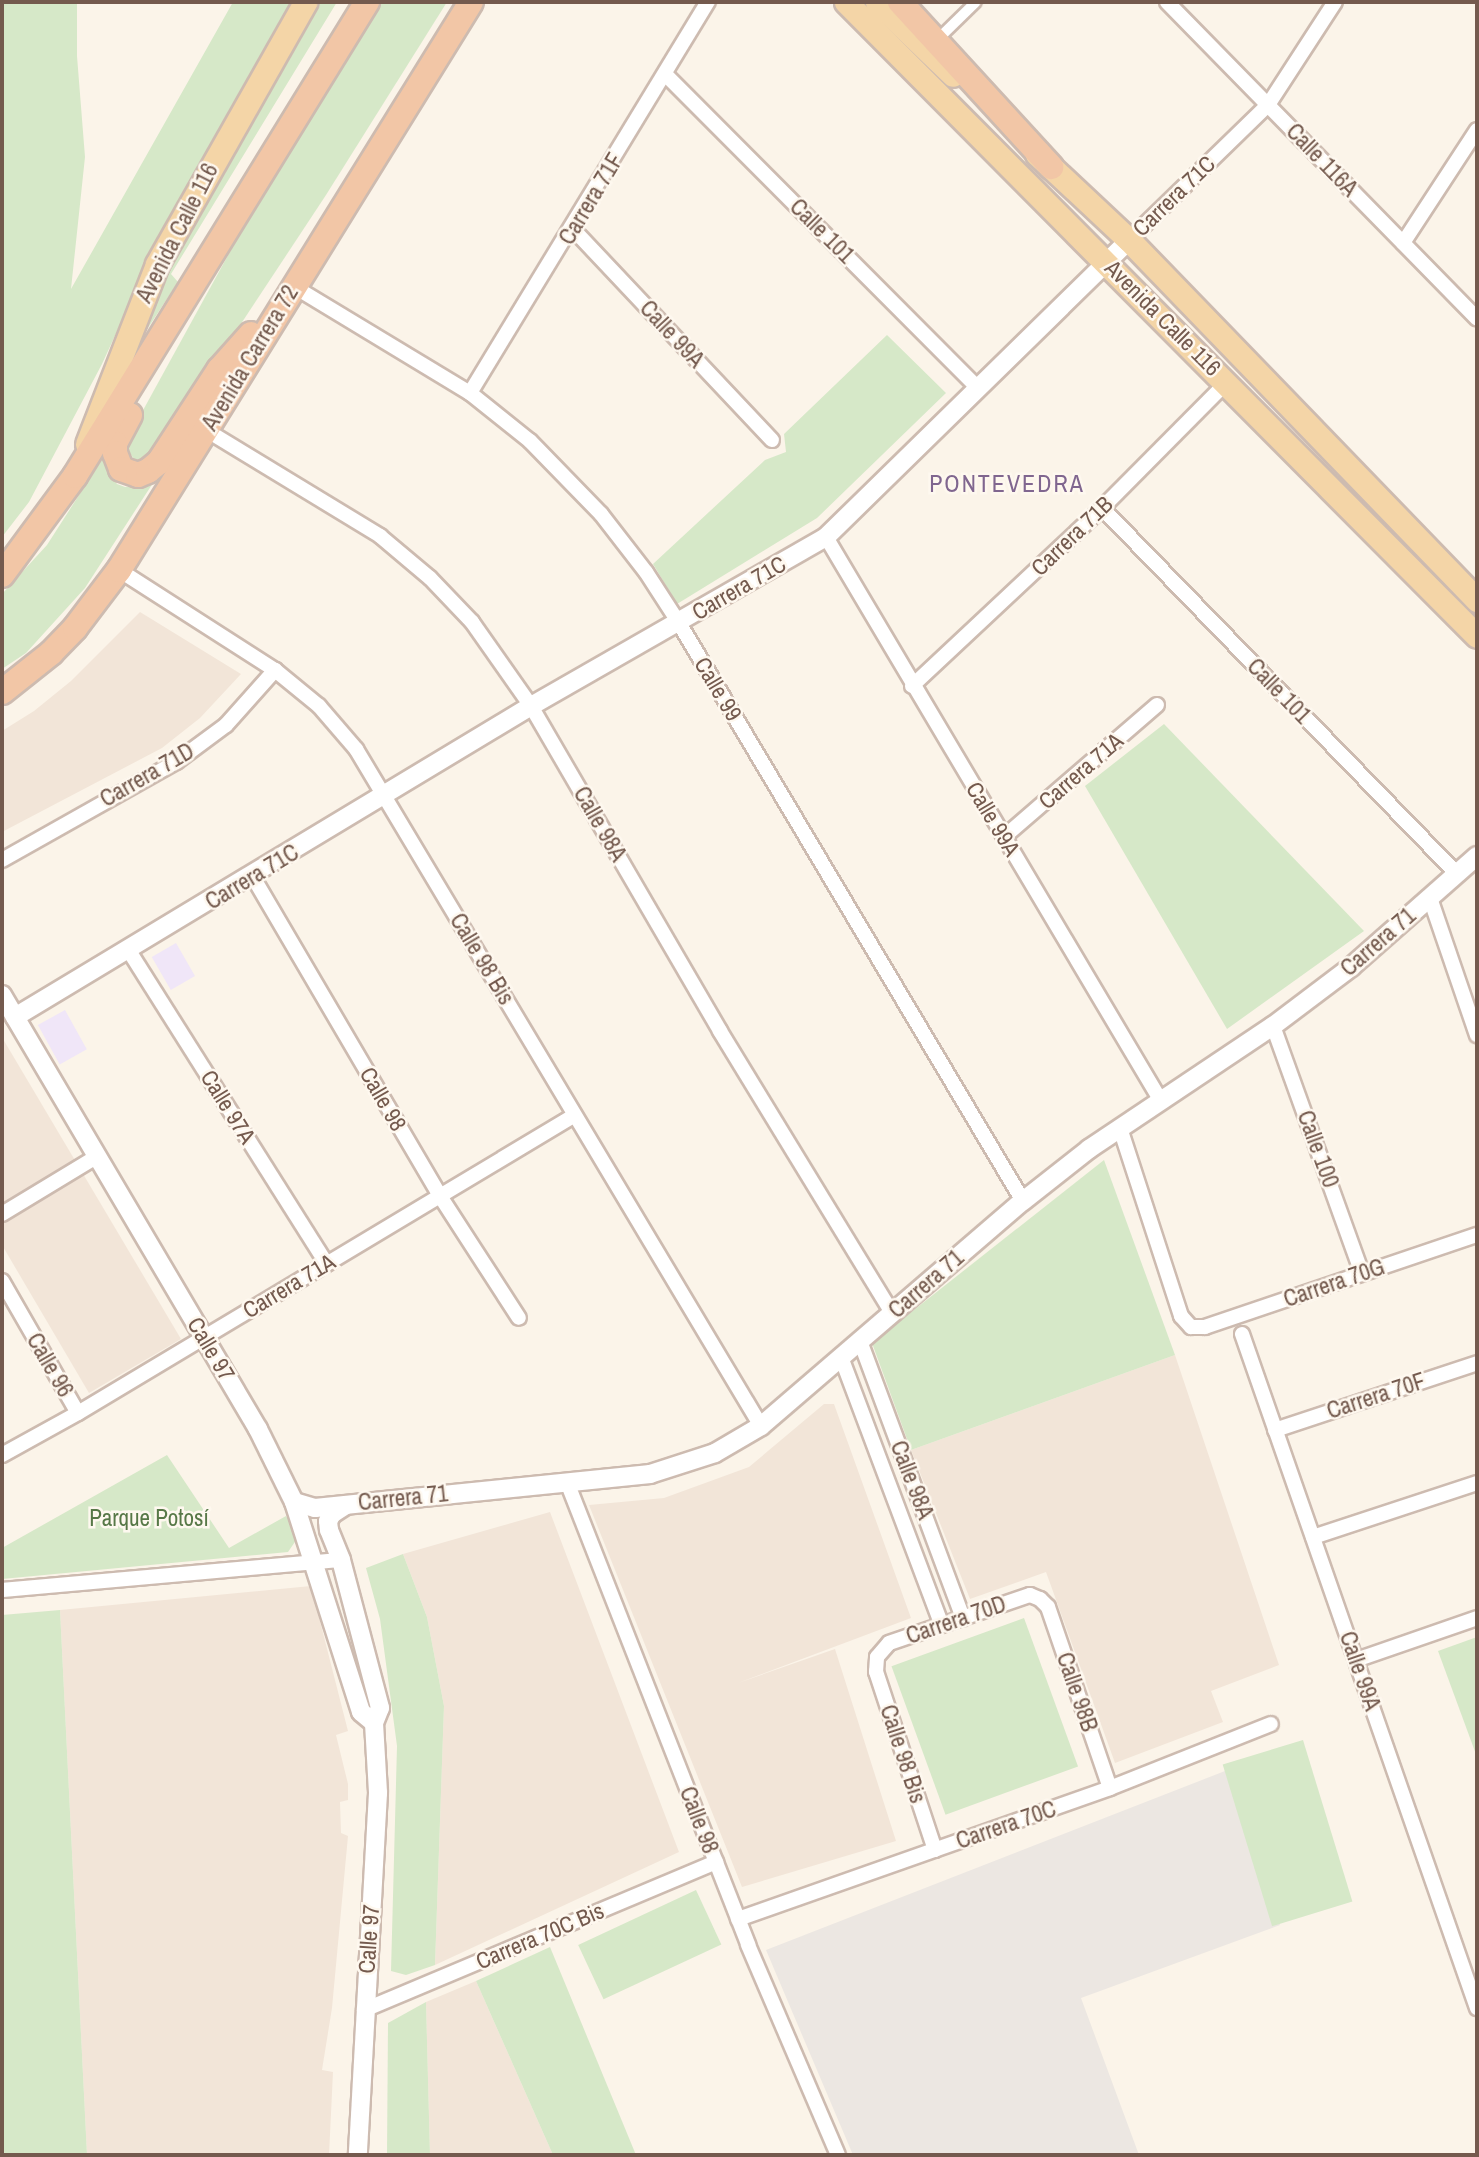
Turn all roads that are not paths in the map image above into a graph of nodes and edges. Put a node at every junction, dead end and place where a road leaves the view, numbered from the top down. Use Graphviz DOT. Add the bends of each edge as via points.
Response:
graph roads {
  1 [pos="305,2"];
  2 [pos="367,2"];
  3 [pos="471,2"];
  4 [pos="708,2"];
  5 [pos="846,2"];
  6 [pos="877,2"];
  7 [pos="900,2"];
  8 [pos="976,2"];
  9 [pos="1167,2"];
  10 [pos="1335,2"];
  11 [pos="937,40"];
  12 [pos="665,74"];
  13 [pos="1268,105"];
  14 [pos="1477,130"];
  15 [pos="1051,167"];
  16 [pos="573,229"];
  17 [pos="1129,240"];
  18 [pos="1403,243"];
  19 [pos="1108,262"];
  20 [pos="293,286"];
  21 [pos="180,306"];
  22 [pos="1477,318"];
  23 [pos="1227,382"];
  24 [pos="978,388"];
  25 [pos="470,393"];
  26 [pos="206,429"];
  27 [pos="772,440"];
  28 [pos="75,476"];
  29 [pos="1102,508"];
  30 [pos="826,537"];
  31 [pos="119,570"];
  32 [pos="2,575"];
  33 [pos="1477,600"];
  34 [pos="679,622"];
  35 [pos="1477,636"];
  36 [pos="275,670"];
  37 [pos="912,686"];
  38 [pos="2,692"];
  39 [pos="1157,705"];
  40 [pos="531,706"];
  41 [pos="386,796"];
  42 [pos="1004,837"];
  43 [pos="1477,856"];
  44 [pos="2,860"];
  45 [pos="1457,874"];
  46 [pos="253,877"];
  47 [pos="1430,898"];
  48 [pos="129,951"];
  49 [pos="2,995"];
  50 [pos="15,1017"];
  51 [pos="1273,1026"];
  52 [pos="1477,1035"];
  53 [pos="1161,1101"];
  54 [pos="575,1115"];
  55 [pos="1120,1128"];
  56 [pos="96,1157"];
  57 [pos="440,1196"];
  58 [pos="1023,1201"];
  59 [pos="2,1214"];
  60 [pos="1477,1235"];
  61 [pos="327,1264"];
  62 [pos="1362,1273"];
  63 [pos="2,1281"];
  64 [pos="892,1313"];
  65 [pos="519,1318"];
  66 [pos="1242,1334"];
  67 [pos="204,1338"];
  68 [pos="860,1341"];
  69 [pos="841,1357"];
  70 [pos="1477,1363"];
  71 [pos="78,1413"];
  72 [pos="761,1426"];
  73 [pos="1275,1430"];
  74 [pos="2,1455"];
  75 [pos="567,1482"];
  76 [pos="1477,1483"];
  77 [pos="294,1502"];
  78 [pos="349,1503"];
  79 [pos="1313,1537"];
  80 [pos="341,1560"];
  81 [pos="316,1563"];
  82 [pos="2,1590"];
  83 [pos="1040,1599"];
  84 [pos="964,1618"];
  85 [pos="1477,1618"];
  86 [pos="942,1625"];
  87 [pos="877,1657"];
  88 [pos="1356,1660"];
  89 [pos="374,1723"];
  90 [pos="1271,1724"];
  91 [pos="1110,1788"];
  92 [pos="935,1850"];
  93 [pos="716,1862"];
  94 [pos="738,1919"];
  95 [pos="1477,2008"];
  96 [pos="364,2010"];
  97 [pos="358,2155"];
  98 [pos="838,2155"];
  1 -- 28 [label="main road, Avenida Calle 116" via="157,264"];
  2 -- 21 [label="highway"];
  3 -- 20 [label="highway, Avenida Carrera 72"];
  4 -- 12 [label="street, Carrera 71F"];
  5 -- 19 [label="main road, Avenida Calle 116"];
  6 -- 15 [label="main road, Avenida Calle 116"];
  7 -- 11 [label="highway"];
  8 -- 11 [label="street"];
  9 -- 13 [label="street, Calle 116A"];
  10 -- 13 [label="street, Carrera 71C"];
  11 -- 15 [label="highway"];
  12 -- 16 [label="street, Carrera 71F"];
  12 -- 24 [label="street, Calle 101"];
  13 -- 17 [label="street, Carrera 71C"];
  13 -- 18 [label="street, Calle 116A"];
  14 -- 18 [label="street"];
  15 -- 17 [label="main road, Avenida Calle 116"];
  16 -- 25 [label="street, Carrera 71F"];
  16 -- 27 [label="street, Calle 99A"];
  17 -- 19 [label="street, Carrera 71C"];
  17 -- 33 [label="main road, Avenida Calle 116"];
  18 -- 22 [label="street, Calle 116A"];
  19 -- 23 [label="main road, Avenida Calle 116"];
  19 -- 24 [label="street, Carrera 71C"];
  20 -- 21 [label="highway" via="219,370 159,462 148,471 128,473 116,461 115,443 144,392"];
  20 -- 25 [label="street, Calle 99"];
  20 -- 26 [label="highway, Avenida Carrera 72"];
  21 -- 28 [label="highway"];
  23 -- 29 [label="street, Carrera 71B"];
  23 -- 35 [label="main road, Avenida Calle 116"];
  24 -- 30 [label="street, Carrera 71C"];
  25 -- 34 [label="street, Calle 99" via="568,477 646,572"];
  26 -- 31 [label="highway, Avenida Carrera 72"];
  26 -- 40 [label="street, Calle 98A" via="380,536 430,578 471,622"];
  28 -- 32 [label="highway"];
  29 -- 37 [label="street, Carrera 71B"];
  29 -- 45 [label="street, Calle 101"];
  30 -- 34 [label="street, Carrera 71C"];
  30 -- 37 [label="street, Calle 99A"];
  31 -- 36 [label="street, Calle 98 Bis"];
  31 -- 38 [label="highway, Avenida Carrera 72" via="75,628"];
  34 -- 40 [label="street, Carrera 71C"];
  34 -- 58 [label="street, Calle 99"];
  36 -- 41 [label="street, Calle 98 Bis" via="319,706 356,749"];
  36 -- 44 [label="street, Carrera 71D" via="226,725 176,762"];
  37 -- 42 [label="street, Calle 99A"];
  39 -- 42 [label="street, Carrera 71A"];
  40 -- 41 [label="street, Carrera 71C"];
  40 -- 64 [label="street, Calle 98A" via="720,1031"];
  41 -- 46 [label="street, Carrera 71C"];
  41 -- 54 [label="street, Calle 98 Bis"];
  42 -- 53 [label="street, Calle 99A"];
  43 -- 45 [label="street, Carrera 71"];
  45 -- 47 [label="street, Carrera 71"];
  46 -- 48 [label="street, Carrera 71C"];
  46 -- 57 [label="street, Calle 98"];
  47 -- 51 [label="street, Carrera 71" via="1351,967"];
  47 -- 52 [label="street"];
  48 -- 50 [label="street, Carrera 71C"];
  48 -- 61 [label="street, Calle 97A"];
  49 -- 50 [label="street, Calle 97"];
  50 -- 56 [label="street, Calle 97"];
  51 -- 53 [label="street, Carrera 71"];
  51 -- 62 [label="street, Calle 100"];
  53 -- 55 [label="street, Carrera 71"];
  54 -- 57 [label="street, Carrera 71A"];
  54 -- 72 [label="street, Calle 98 Bis"];
  55 -- 58 [label="street, Carrera 71"];
  55 -- 62 [label="street, Carrera 70G" via="1181,1316 1191,1326 1205,1327"];
  56 -- 59 [label="street"];
  56 -- 67 [label="street, Calle 97"];
  57 -- 61 [label="street, Carrera 71A"];
  57 -- 65 [label="street, Calle 98"];
  58 -- 64 [label="street, Carrera 71"];
  60 -- 62 [label="street, Carrera 70G"];
  61 -- 67 [label="street, Carrera 71A"];
  63 -- 71 [label="street, Calle 96"];
  64 -- 68 [label="street, Carrera 71"];
  66 -- 73 [label="street, Calle 99A"];
  67 -- 71 [label="street, Carrera 71A"];
  67 -- 77 [label="street, Calle 97" via="258,1429"];
  68 -- 69 [label="street, Carrera 71"];
  68 -- 84 [label="street, Calle 98A"];
  69 -- 72 [label="street, Carrera 71"];
  69 -- 86 [label="street, Calle 98A"];
  70 -- 73 [label="street, Carrera 70F"];
  71 -- 74 [label="street, Carrera 71A"];
  72 -- 75 [label="street, Carrera 71" via="691,1463 650,1474"];
  73 -- 79 [label="street, Calle 99A"];
  75 -- 78 [label="street, Carrera 71"];
  75 -- 93 [label="street, Calle 98"];
  76 -- 79 [label="street"];
  77 -- 78 [label="street, Carrera 71" via="315,1508"];
  77 -- 81 [label="street, Calle 97"];
  78 -- 80 [label="street, Calle 97" via="328,1521"];
  79 -- 88 [label="street, Calle 99A"];
  80 -- 81 [label="street"];
  80 -- 89 [label="street, Calle 97" via="380,1708"];
  81 -- 82 [label="street"];
  81 -- 89 [label="street, Calle 97" via="361,1712"];
  83 -- 84 [label="street, Carrera 70D" via="1030,1595"];
  83 -- 91 [label="street, Calle 98B" via="1048,1606"];
  84 -- 86 [label="street, Carrera 70D"];
  85 -- 88 [label="street"];
  86 -- 87 [label="street, Carrera 70D" via="889,1643"];
  87 -- 92 [label="street, Calle 98 Bis" via="876,1672"];
  88 -- 95 [label="street, Calle 99A"];
  89 -- 96 [label="street, Calle 97" via="379,1793"];
  90 -- 91 [label="street, Carrera 70C"];
  91 -- 92 [label="street, Carrera 70C"];
  92 -- 94 [label="street, Carrera 70C"];
  93 -- 94 [label="street, Calle 98"];
  93 -- 96 [label="street, Carrera 70C Bis"];
  94 -- 98 [label="street, Calle 98"];
  96 -- 97 [label="street, Calle 97"];
}
